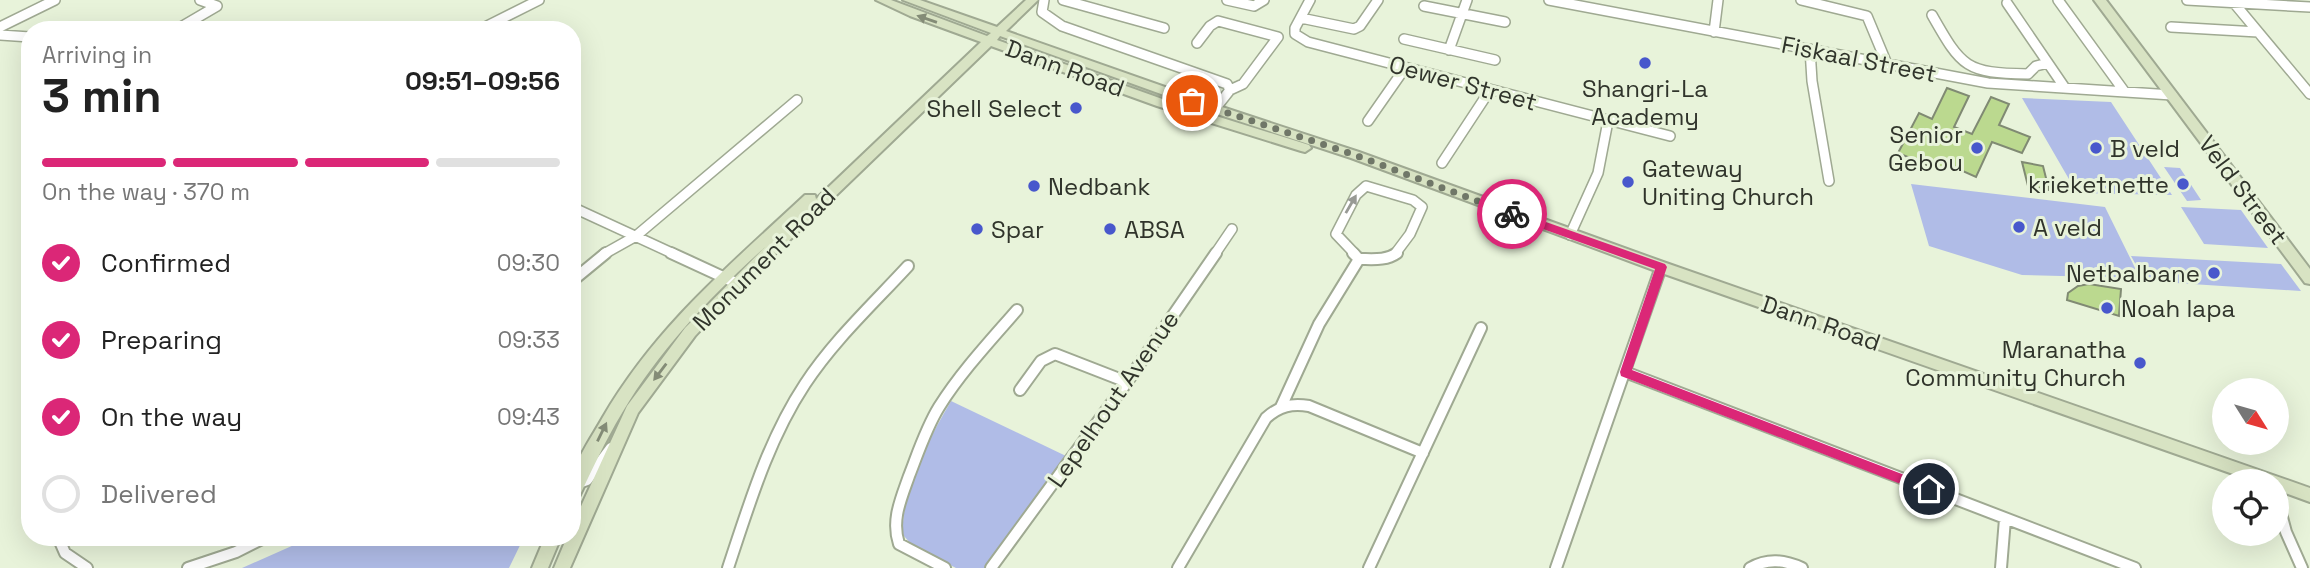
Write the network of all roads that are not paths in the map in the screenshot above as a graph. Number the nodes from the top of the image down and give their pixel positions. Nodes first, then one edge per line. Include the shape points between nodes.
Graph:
1 (55, 0) edge
2 (200, 0) edge
3 (539, 0) edge
4 (882, 0) edge
5 (909, 0) edge
6 (1021, 0) edge
7 (1032, 0) edge
8 (1044, 0) edge
9 (1063, 0) edge
10 (1227, 0) edge
11 (1264, 0) edge
12 (1310, 0) edge
13 (1378, 0) edge
14 (1467, 0) edge
15 (1549, 0) edge
16 (1718, 0) edge
17 (1801, 0) edge
18 (2058, 0) edge
19 (2100, 0) edge
20 (2187, 0) edge
21 (2007, 3) dead end
22 (2234, 3) junction
23 (1424, 6) dead end
24 (2310, 7) edge
25 (1463, 13) junction
26 (1933, 15) dead end
27 (1301, 18) junction
28 (191, 21) edge
29 (497, 21) edge
30 (1505, 22) dead end
31 (0, 27) edge
32 (2171, 27) dead end
33 (1164, 28) dead end
34 (1714, 32) junction
35 (2258, 32) junction
36 (0, 35) edge
37 (991, 35) junction
38 (21, 36) edge
39 (1404, 39) dead end
40 (1197, 43) dead end
41 (1810, 49) junction
42 (1449, 51) junction
43 (1495, 60) dead end
44 (2048, 63) junction
45 (1887, 64) junction
46 (1405, 68) junction
47 (2065, 88) junction
48 (1230, 89) junction
49 (1490, 90) junction
50 (2124, 91) junction
51 (2310, 94) edge
52 (2172, 95) junction
53 (797, 100) dead end
54 (1214, 109) junction
55 (1368, 121) dead end
56 (1608, 121) junction
57 (1670, 136) dead end
58 (1371, 163) junction
59 (1442, 163) dead end
60 (1829, 181) dead end
61 (581, 211) edge
62 (1232, 229) dead end
63 (1570, 235) junction
64 (636, 236) junction
65 (1359, 259) junction
66 (2304, 262) edge
67 (908, 266) dead end
68 (1661, 267) junction
69 (581, 274) edge
70 (2310, 279) edge
71 (729, 281) junction
72 (1017, 310) dead end
73 (697, 325) junction
74 (1481, 328) dead end
75 (655, 351) junction
76 (1626, 372) junction
77 (1127, 382) junction
78 (1020, 390) dead end
79 (1281, 407) junction
80 (618, 441) junction
81 (1423, 453) junction
82 (2237, 469) edge
83 (581, 474) edge
84 (581, 483) edge
85 (2289, 487) edge
86 (2310, 495) edge
87 (2005, 519) junction
88 (581, 525) edge
89 (2289, 539) edge
90 (62, 546) edge
91 (248, 546) edge
92 (549, 546) edge
93 (572, 546) edge
94 (87, 568) edge
95 (188, 568) edge
96 (540, 568) edge
97 (562, 568) edge
98 (728, 568) edge
99 (945, 568) edge
100 (991, 568) edge
101 (1178, 568) edge
102 (1369, 568) edge
103 (1556, 568) edge
104 (1750, 568) edge
105 (1802, 568) edge
106 (2000, 568) edge
107 (2136, 568) edge
108 (2302, 568) edge

1 - 31 street
2 - 28 street via 217,6
3 - 29 street
37 -> 4 street, Dann Road
5 - 37 street, Dann Road
6 - 37 street, Monument Road
7 - 37 street, Monument Road
8 - 48 street via 1042,12 1062,26 1227,84
9 - 33 street
10 - 11 street via 1254,6
12 - 27 street
13 - 27 street via 1354,29
14 - 25 street
15 - 34 street, Fiskaal Street
16 - 34 street
17 - 45 street via 1867,16
18 - 50 street
19 - 52 street, Veld Street
20 - 22 street
21 - 44 street
22 - 24 street
22 - 35 street
23 - 25 street
25 - 30 street
25 - 42 street
26 - 44 street via 1958,59 1969,68 2028,74
27 - 46 street, Oewer Street via 1295,28 1300,39
32 - 35 street
34 - 41 street, Fiskaal Street
35 - 51 street
36 - 38 street
37 - 54 street, Dann Road
37 - 58 street, Dann Road via 1136,95 1266,138
37 - 71 street, Monument Road
39 - 42 street
40 - 48 street via 1219,21 1278,37 1243,84
41 - 45 street, Fiskaal Street
41 - 60 street
42 - 43 street
44 - 47 street
45 - 47 street, Fiskaal Street via 1996,84
46 - 49 street, Oewer Street
46 - 55 street
47 - 50 street, Fiskaal Street
48 - 54 street
49 - 56 street, Oewer Street
49 - 59 street
50 - 52 street, Fiskaal Street
52 - 66 street, Veld Street
53 - 64 street
54 - 58 street, Dann Road
56 - 57 street, Oewer Street
56 - 63 street via 1598,173
58 - 63 street, Dann Road
61 - 64 street
62 - 77 street, Lepelhout Avenue
63 - 68 street, Dann Road
64 - 69 street via 613,247
64 - 71 street
65 -> 65 street via 1336,234 1359,190 1371,186 1420,204 1420,216 1399,253
65 - 79 street via 1320,324
66 - 70 street, Veld Street
67 - 98 street via 838,340 791,407 764,461
68 - 76 street
68 - 82 street, Dann Road
71 - 73 street, Monument Road
71 - 75 street, Monument Road
72 - 99 street via 939,408 897,508 899,544
73 - 75 street via 688,324
73 -> 80 street, Monument Road via 632,410
74 - 81 street
83 -> 75 street, Monument Road via 615,408
76 - 87 street
76 - 103 street
77 - 78 street via 1055,354 1041,361
77 - 100 street, Lepelhout Avenue
79 - 81 street via 1309,406
79 - 101 street via 1266,418
80 - 84 street
80 - 88 street, Monument Road
81 - 102 street
85 - 86 street
87 - 106 street
87 - 107 street
89 - 108 street
90 - 94 street
91 - 95 street
92 - 96 street
93 - 97 street, Monument Road
104 - 105 street via 1768,560

